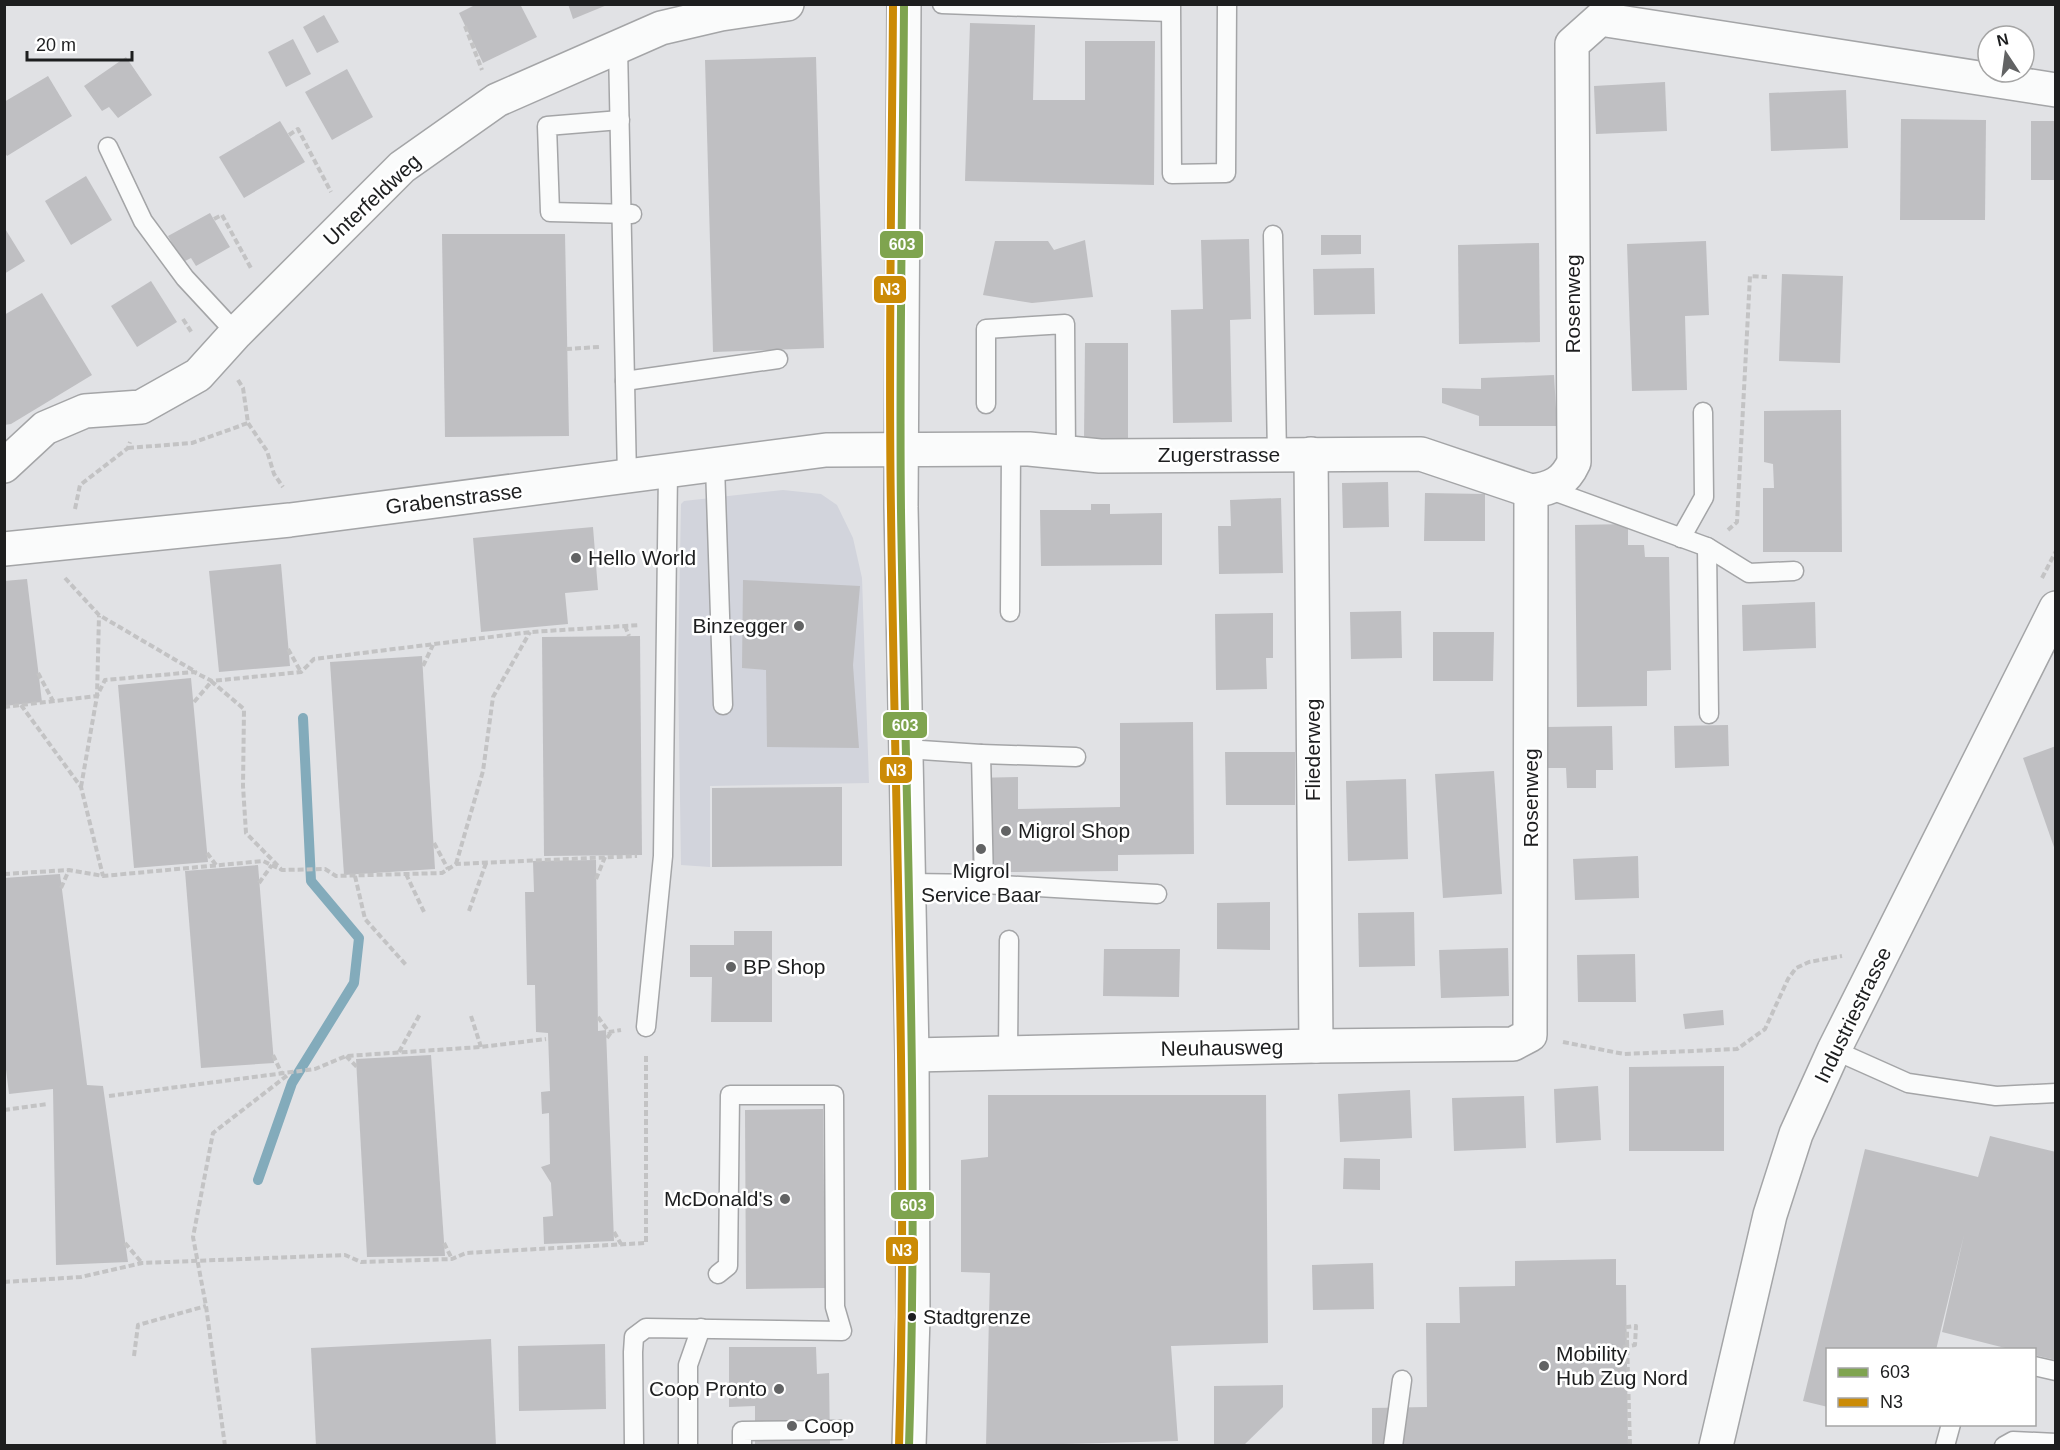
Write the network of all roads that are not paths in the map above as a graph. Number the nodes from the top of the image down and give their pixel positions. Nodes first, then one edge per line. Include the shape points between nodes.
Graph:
1 (787, 4) edge
2 (904, 4) edge
3 (942, 4) edge
4 (1227, 4) edge
5 (1171, 8) edge
6 (618, 46) junction
7 (2055, 90) edge
8 (620, 120) junction
9 (108, 147) dead end
10 (627, 214) junction
11 (1273, 235) dead end
12 (228, 342) junction
13 (778, 359) dead end
14 (625, 381) junction
15 (986, 404) dead end
16 (1703, 412) dead end
17 (902, 448) junction
18 (1011, 449) junction
19 (1066, 452) junction
20 (1276, 454) junction
21 (1311, 454) junction
22 (4, 466) edge
23 (715, 466) junction
24 (668, 472) junction
25 (627, 477) junction
26 (1540, 490) junction
27 (1681, 538) junction
28 (1707, 547) junction
29 (4, 549) edge
30 (1794, 571) dead end
31 (2055, 608) edge
32 (1010, 612) dead end
33 (723, 705) dead end
34 (1709, 714) dead end
35 (906, 749) junction
36 (981, 754) junction
37 (1076, 757) dead end
38 (909, 883) junction
39 (984, 884) junction
40 (1157, 894) dead end
41 (1009, 940) dead end
42 (646, 1027) road end
43 (1530, 1035) joint
44 (1316, 1046) junction
45 (1834, 1050) junction
46 (1008, 1053) junction
47 (912, 1055) junction
48 (2055, 1093) edge
49 (718, 1274) dead end
50 (701, 1328) junction
51 (2036, 1366) edge
52 (2055, 1371) edge
53 (1402, 1380) dead end
54 (1951, 1426) edge
55 (841, 1430) dead end
56 (2055, 1443) edge
57 (634, 1446) edge
58 (688, 1446) edge
59 (742, 1446) edge
60 (909, 1446) edge
61 (1393, 1446) edge
62 (1716, 1446) edge
63 (1945, 1446) edge
64 (2004, 1446) edge

1 - 6 street, Unterfeldweg via 661,28
2 - 17 street
3 - 5 lane
4 - 5 lane via 1226,173 1172,174
6 - 8 lane
6 - 12 street, Unterfeldweg via 497,100 402,166
7 - 26 street, Rosenweg via 1600,19 1572,44 1574,462 1568,476
8 - 10 lane
8 - 10 lane via 547,126 550,212
9 - 12 lane via 143,221
10 - 14 lane
11 - 20 lane
12 - 22 street, Unterfeldweg via 198,375 141,407 85,411 45,428
13 - 14 lane
14 - 25 lane
15 - 19 lane via 986,329 1065,324
16 - 27 lane via 1704,497
17 - 18 street, Zugerstrasse
17 - 23 street, Grabenstrasse via 826,450
17 - 35 street
18 - 19 street, Zugerstrasse
18 - 32 lane
19 - 20 street, Zugerstrasse via 1100,456
20 - 21 street, Zugerstrasse
21 - 26 street, Zugerstrasse via 1421,454
21 - 44 street, Fliederweg
23 - 24 street, Grabenstrasse
23 - 33 lane
24 - 25 street, Grabenstrasse
24 - 42 lane via 663,856
25 - 29 street, Grabenstrasse via 290,520
26 - 27 lane
26 - 43 street, Rosenweg
27 - 28 lane
28 - 30 lane via 1749,573
28 - 34 lane
31 - 45 street, Industriestrasse
35 - 36 lane
35 - 38 street
36 - 37 lane
36 - 39 lane
38 - 39 lane
38 - 47 street
39 - 40 lane
41 - 46 lane
43 - 44 street, Neuhausweg via 1513,1044
44 - 46 street, Neuhausweg
45 - 48 lane via 1908,1083 1996,1096
45 - 62 street, Industriestrasse via 1796,1134 1770,1215
46 - 47 street, Neuhausweg
47 - 60 street via 913,1317
49 - 50 lane via 729,1266 730,1095 834,1095 835,1307 842,1331
50 - 57 lane via 646,1328 634,1337
50 - 58 lane via 688,1365
51 - 52 lane
53 - 61 lane
54 - 63 lane
55 - 59 lane via 742,1431
56 - 64 lane via 2013,1441

